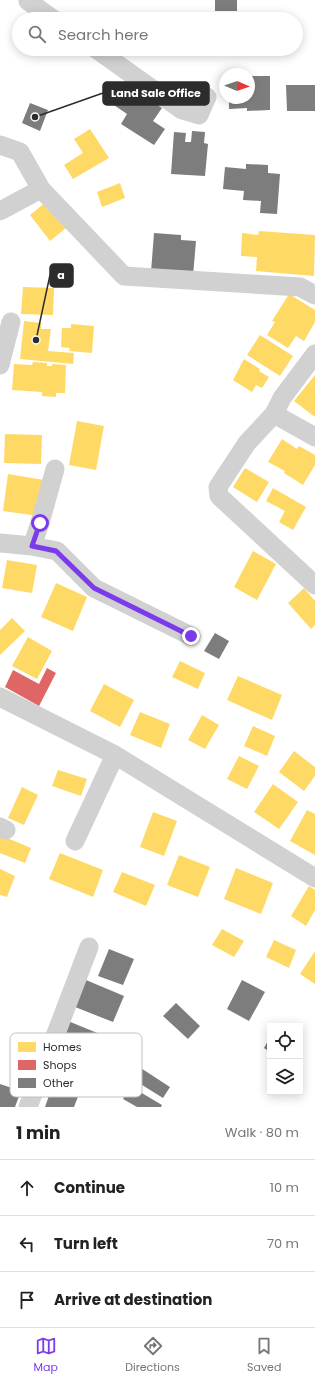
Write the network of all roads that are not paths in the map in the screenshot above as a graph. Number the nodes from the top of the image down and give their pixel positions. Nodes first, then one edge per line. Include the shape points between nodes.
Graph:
1 (28, 0) edge
2 (43, 12) edge
3 (106, 56) edge
4 (207, 97) dead end
5 (0, 146) edge
6 (41, 189) junction
7 (0, 211) edge
8 (315, 295) edge
9 (11, 322) dead end
10 (315, 354) edge
11 (0, 365) edge
12 (274, 414) junction
13 (315, 437) edge
14 (55, 469) dead end
15 (0, 543) edge
16 (32, 546) junction
17 (315, 585) edge
18 (191, 636) dead end
19 (0, 697) edge
20 (115, 755) junction
21 (75, 841) dead end
22 (315, 878) edge
23 (89, 947) dead end
24 (56, 1033) edge
25 (32, 1097) edge
26 (28, 1107) edge

1 - 2 street
3 - 4 street via 182,110 199,115
5 - 6 street via 20,152
6 - 7 street
6 - 8 street via 124,276 300,287
9 - 11 street
10 - 12 street via 282,398
12 - 13 street
12 - 17 street via 247,443 218,487 219,496
14 - 16 street
15 - 16 street
16 - 18 street via 56,551 94,588
19 - 20 street
20 - 21 street
20 - 22 street
23 - 24 street
25 - 26 street

